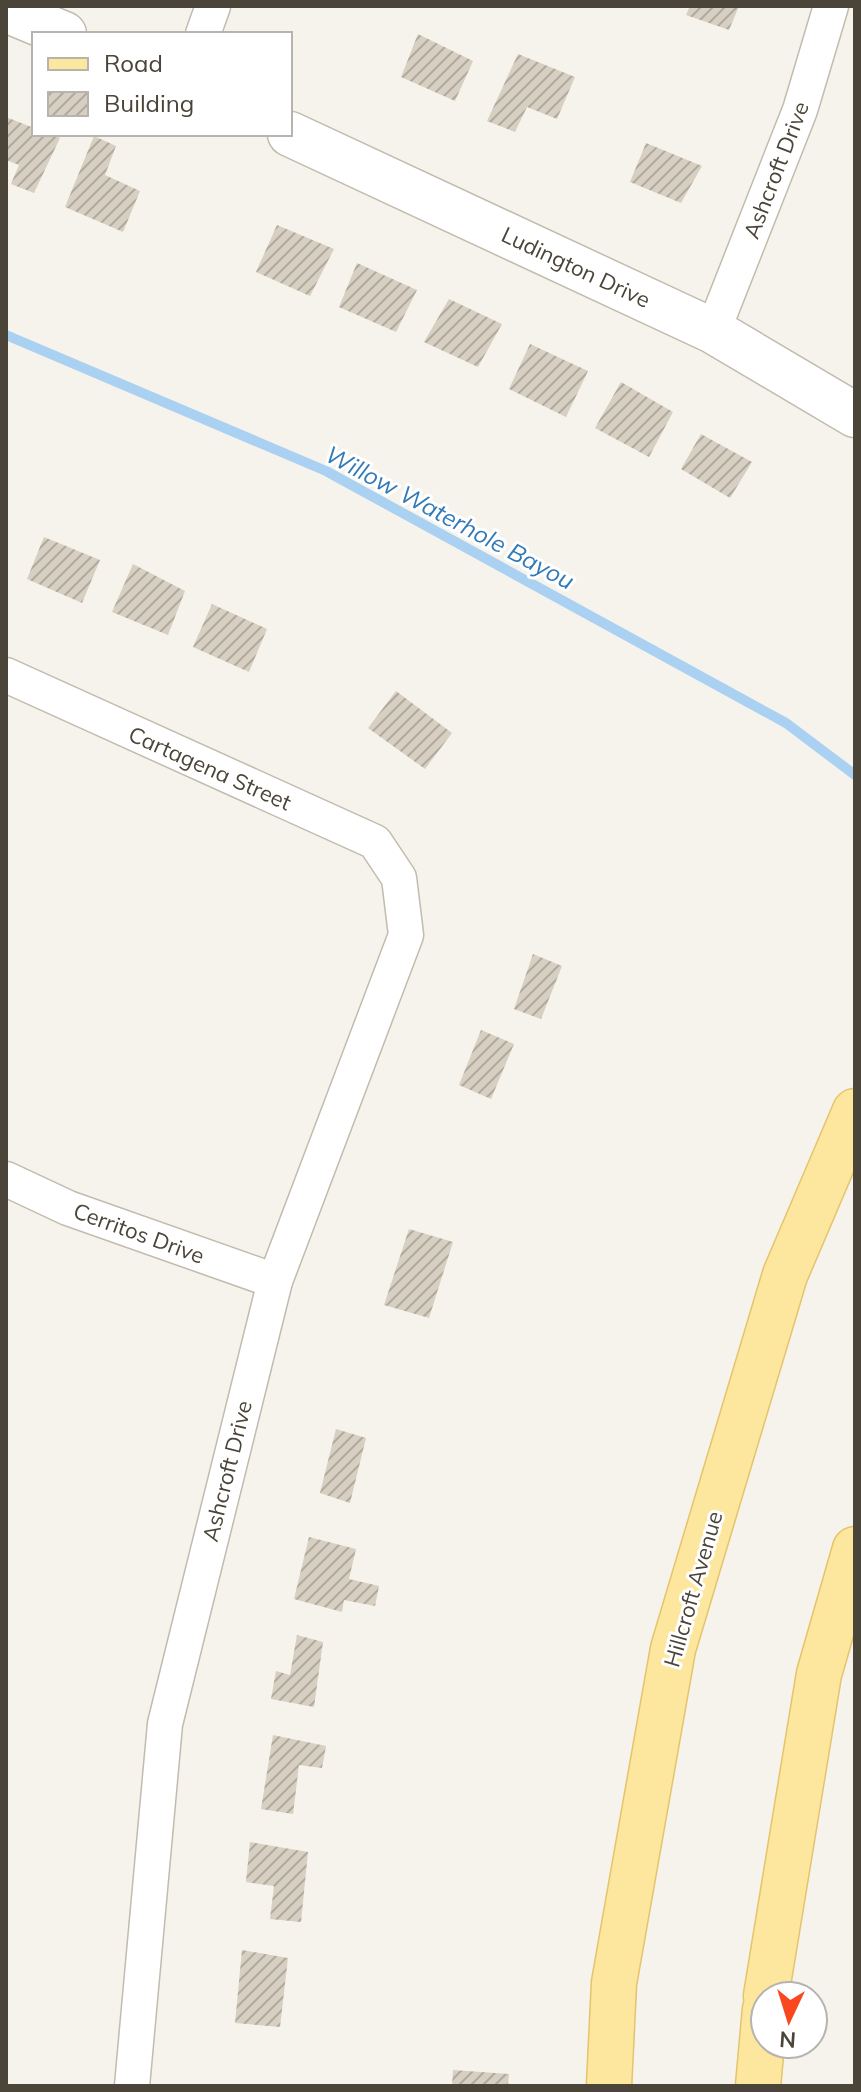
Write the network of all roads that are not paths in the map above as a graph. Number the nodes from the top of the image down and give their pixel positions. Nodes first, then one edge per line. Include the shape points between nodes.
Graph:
1 (213, 6) edge
2 (831, 6) edge
3 (6, 10) edge
4 (59, 32) edge
5 (204, 32) edge
6 (292, 135) edge
7 (713, 331) junction
8 (855, 415) edge
9 (6, 675) edge
10 (399, 878) joint
11 (855, 1111) edge
12 (6, 1179) edge
13 (275, 1281) junction
14 (855, 1549) edge
15 (769, 1980) edge
16 (760, 2060) edge
17 (132, 2086) edge
18 (609, 2086) edge
19 (758, 2086) edge

1 - 5 street
2 - 7 street, Ashcroft Drive via 800,110
3 - 4 street
6 - 7 street, Ludington Drive
7 - 8 street, Ludington Drive
9 - 10 street, Cartagena Street via 375,842
10 - 13 street, Ashcroft Drive via 406,935
11 - 18 main road, Hillcroft Avenue via 785,1275 673,1649 614,1983
12 - 13 street, Cerritos Drive via 68,1208
13 - 17 street, Ashcroft Drive via 165,1724
14 - 15 main road via 819,1674
16 - 19 main road

